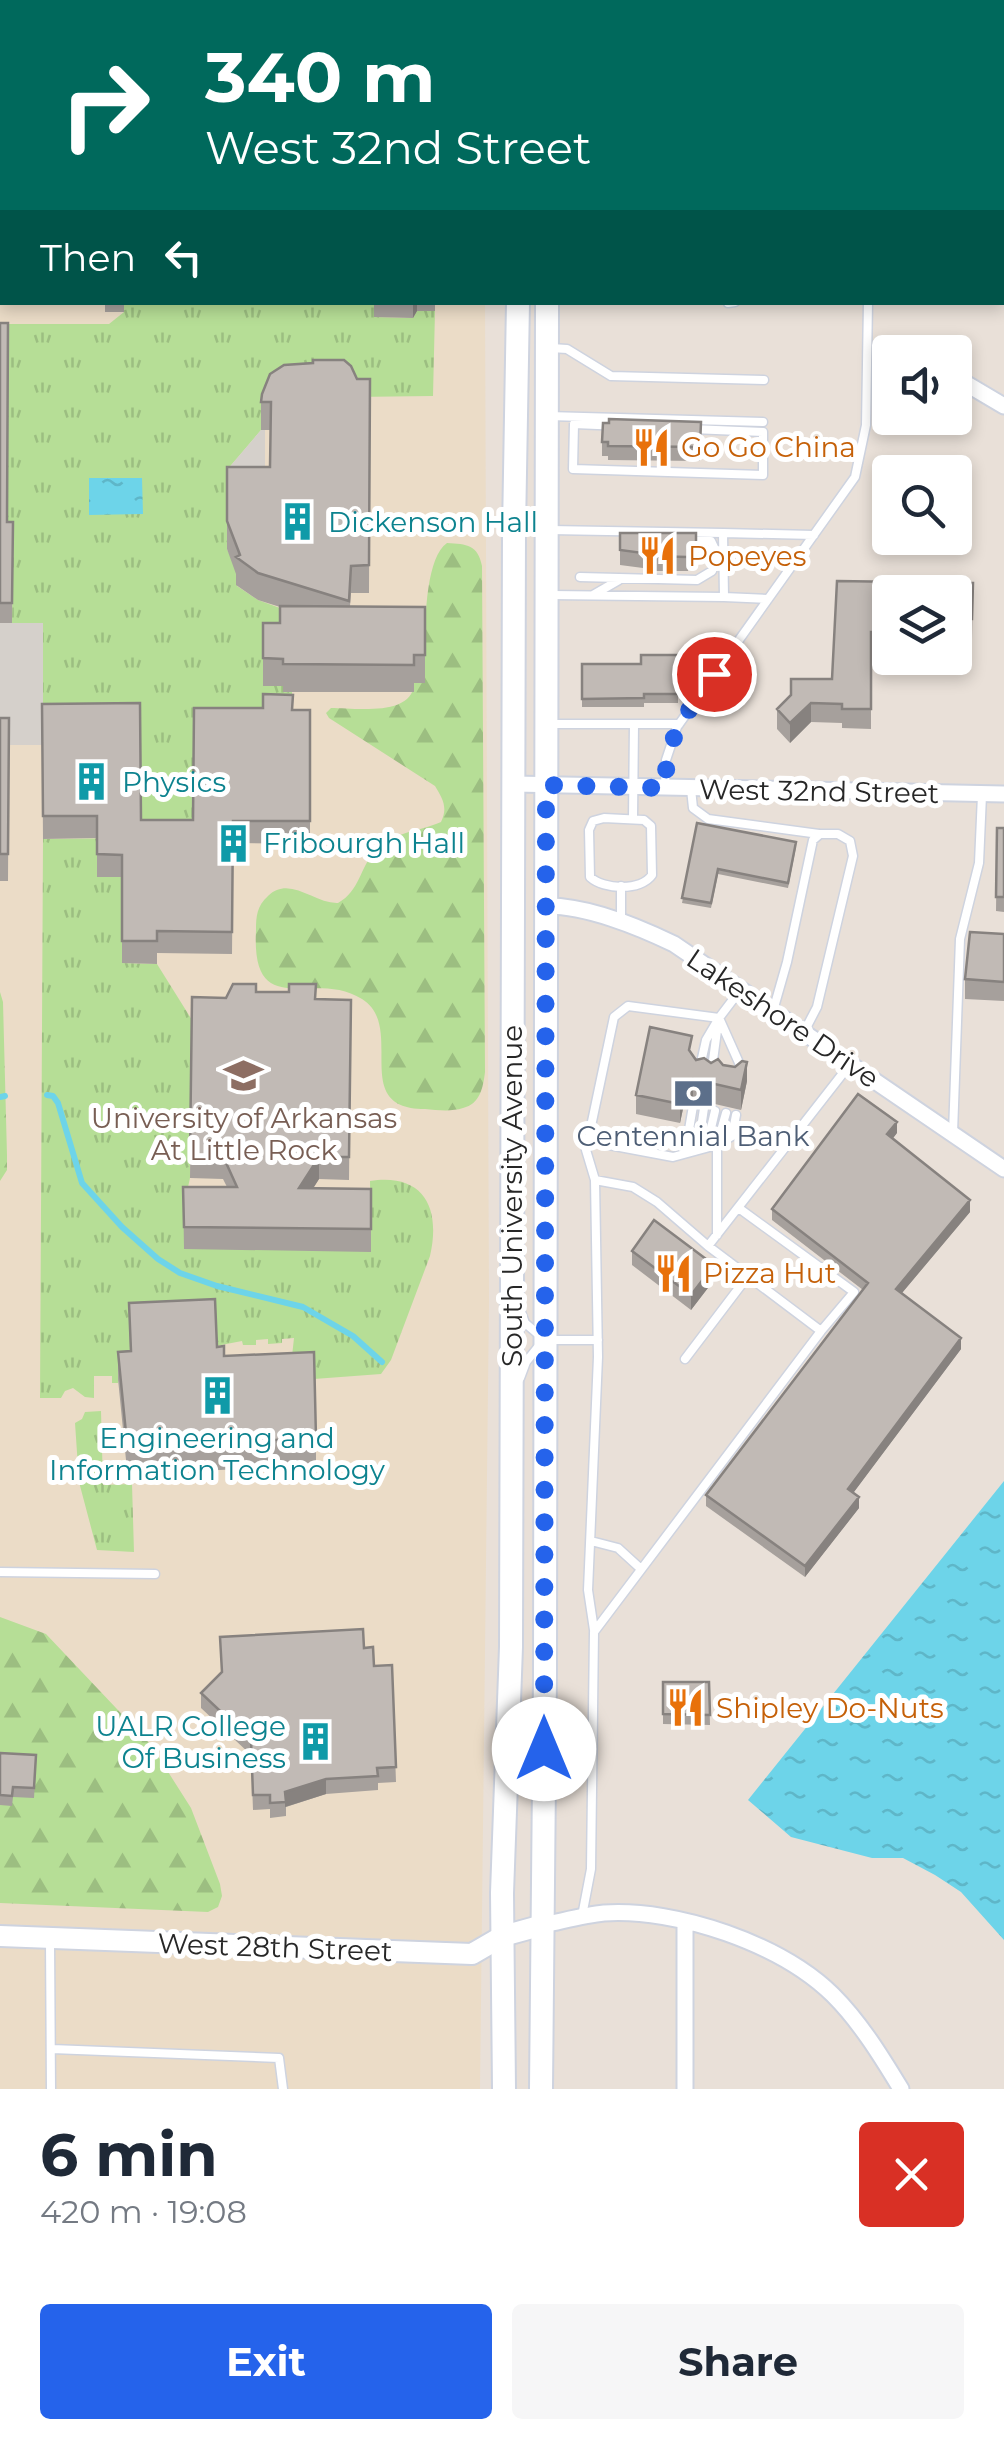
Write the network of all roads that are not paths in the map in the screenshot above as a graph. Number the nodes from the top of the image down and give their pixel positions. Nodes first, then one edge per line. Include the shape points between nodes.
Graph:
1 (518, 305) edge
2 (546, 305) edge
3 (868, 305) edge
4 (546, 348) junction
5 (764, 380) dead end
6 (972, 387) edge
7 (1004, 406) edge
8 (545, 416) junction
9 (763, 422) dead end
10 (574, 424) joint
11 (546, 530) junction
12 (586, 531) junction
13 (723, 533) junction
14 (814, 534) junction
15 (580, 578) dead end
16 (622, 578) junction
17 (546, 594) junction
18 (592, 595) junction
19 (724, 597) junction
20 (768, 598) junction
21 (546, 724) junction
22 (634, 724) junction
23 (679, 724) junction
24 (514, 784) junction
25 (546, 785) junction
26 (634, 787) junction
27 (665, 788) junction
28 (691, 788) junction
29 (982, 793) junction
30 (1004, 794) edge
31 (634, 819) junction
32 (820, 834) junction
33 (621, 886) junction
34 (545, 906) junction
35 (621, 922) junction
36 (741, 989) junction
37 (773, 1011) junction
38 (719, 1018) junction
39 (804, 1032) junction
40 (731, 1046) junction
41 (728, 1062) edge
42 (851, 1064) junction
43 (699, 1072) edge
44 (711, 1075) edge
45 (739, 1080) edge
46 (693, 1106) dead end
47 (704, 1108) dead end
48 (715, 1111) dead end
49 (731, 1114) dead end
50 (953, 1133) junction
51 (588, 1141) junction
52 (707, 1146) junction
53 (685, 1152) junction
54 (1004, 1169) edge
55 (595, 1180) junction
56 (740, 1208) junction
57 (717, 1235) junction
58 (708, 1246) junction
59 (748, 1276) junction
60 (512, 1284) junction
61 (821, 1331) junction
62 (544, 1340) junction
63 (598, 1340) junction
64 (686, 1359) dead end
65 (512, 1397) junction
66 (591, 1541) junction
67 (641, 1569) junction
68 (0, 1572) edge
69 (155, 1574) dead end
70 (594, 1632) junction
71 (582, 1917) junction
72 (685, 1923) junction
73 (543, 1925) junction
74 (0, 1936) edge
75 (503, 1936) junction
76 (50, 1937) junction
77 (52, 2049) junction
78 (51, 2089) edge
79 (283, 2089) edge
80 (504, 2089) edge
81 (541, 2089) edge
82 (685, 2089) edge
83 (901, 2089) edge

1 - 24 main road, South University Avenue
2 - 4 main road, South University Avenue
3 - 14 lane via 862,451 855,476
4 - 5 lane via 567,349 611,376
4 - 8 main road, South University Avenue
6 - 7 street
8 - 9 lane
8 - 11 main road, South University Avenue
10 - 10 lane via 573,469 763,475 763,432
11 - 12 lane
11 - 17 main road, South University Avenue
12 - 13 lane
12 - 16 lane via 711,542 718,556 712,571 697,580
13 - 14 lane
13 - 19 lane
14 - 20 lane
15 - 16 lane
16 - 18 lane
17 - 18 lane
17 - 21 main road, South University Avenue
18 - 19 lane
19 - 20 lane
20 - 23 lane
21 - 22 lane
21 - 25 main road, South University Avenue
22 - 23 lane
22 - 26 lane
23 - 27 lane via 666,760
24 - 25 street, West 32nd Street
24 - 60 main road, South University Avenue
25 - 26 street, West 32nd Street
25 - 34 main road, South University Avenue
26 - 27 street, West 32nd Street
26 - 31 lane
27 - 28 street, West 32nd Street
28 - 29 street, West 32nd Street
28 - 32 lane via 694,808 708,819
29 - 30 street, West 32nd Street
29 - 50 lane via 979,863 960,939
31 - 33 lane via 654,833 652,875 641,885
31 - 33 lane via 604,818 589,830 590,878
32 - 37 lane via 809,854
32 - 39 lane via 850,842 853,856 817,1008
33 - 35 lane
34 - 35 street, Lakeshore Drive
34 - 62 main road, South University Avenue
35 - 36 street, Lakeshore Drive via 674,944
36 - 37 street, Lakeshore Drive
36 - 38 lane
37 - 39 street, Lakeshore Drive
38 - 40 lane
38 - 43 lane
38 - 44 lane
38 - 51 lane via 628,1006 614,1017
39 - 42 street, Lakeshore Drive
40 - 41 lane
40 - 45 lane
42 - 50 street, Lakeshore Drive
42 - 56 lane
46 - 53 lane
47 - 52 lane
48 - 52 lane
49 - 52 lane
50 - 54 street, Lakeshore Drive
51 - 53 lane via 673,1156
51 - 55 lane
52 - 53 lane
52 - 57 lane
55 - 58 lane via 633,1188 657,1202
55 - 63 lane
56 - 57 lane
56 - 61 lane via 854,1292
57 - 58 lane
58 - 59 lane
59 - 61 lane
59 - 64 lane
60 - 62 lane via 526,1323
60 - 65 main road, South University Avenue
61 - 67 lane
62 - 63 lane
62 - 65 lane
62 - 73 main road, South University Avenue
63 - 66 lane
65 - 75 main road, South University Avenue
66 - 67 lane via 618,1548
66 - 70 lane
67 - 70 lane
68 - 69 lane
70 - 71 lane via 592,1869
71 - 72 street via 616,1913
71 - 73 street
72 - 82 street
72 - 83 street via 736,1936 793,1963 846,2010
73 - 75 street, West 28th Street
73 - 81 main road, South University Avenue
74 - 76 street, West 28th Street
75 - 76 street, West 28th Street via 472,1954
75 - 80 main road, South University Avenue
76 - 77 lane
77 - 78 lane
77 - 79 lane via 279,2058

